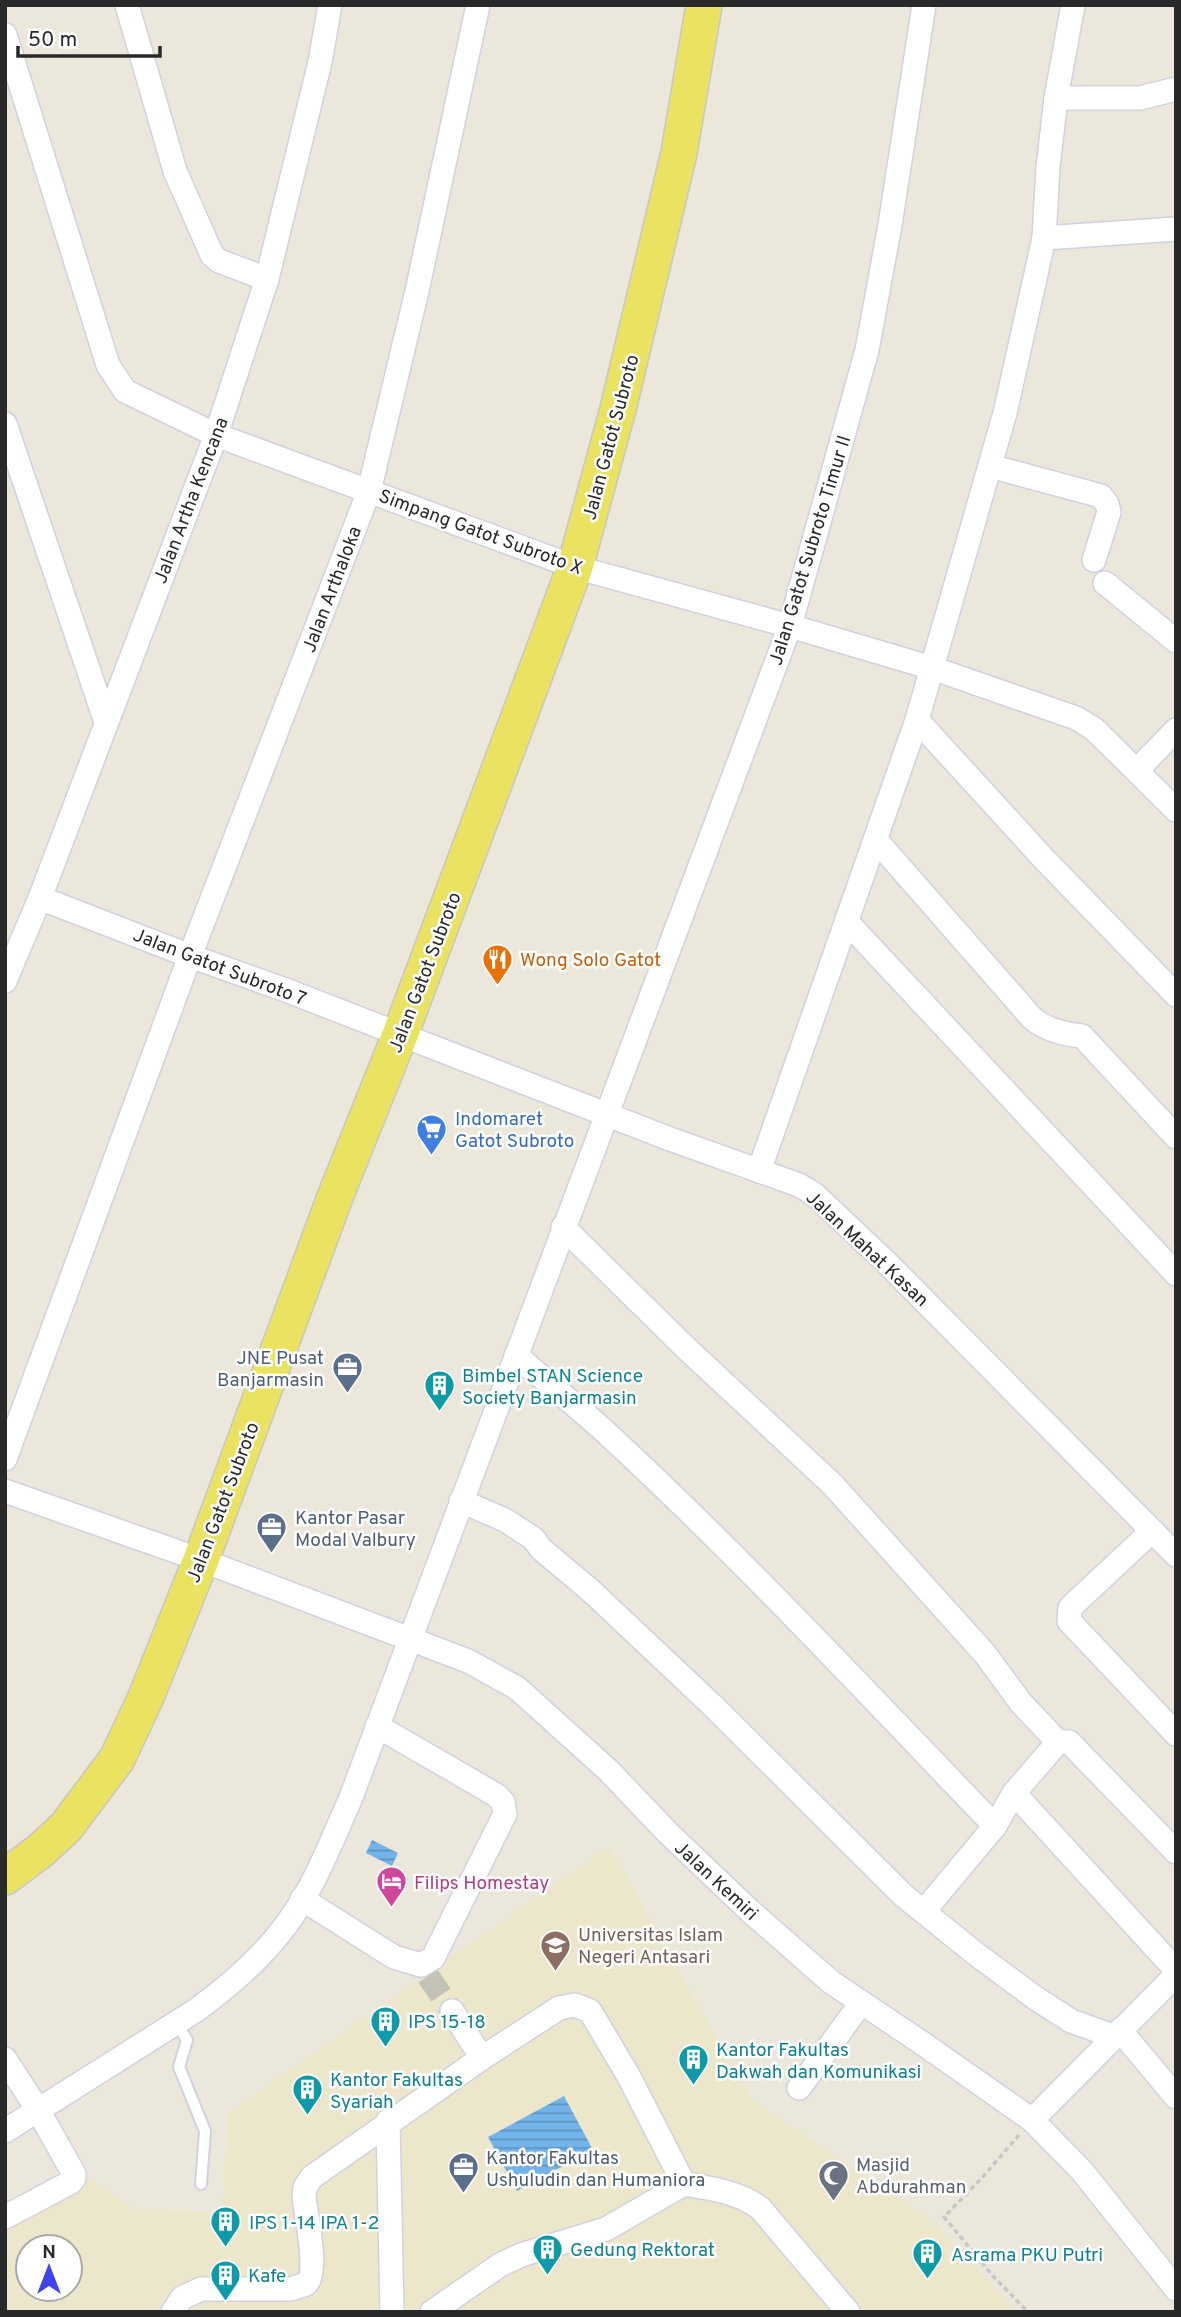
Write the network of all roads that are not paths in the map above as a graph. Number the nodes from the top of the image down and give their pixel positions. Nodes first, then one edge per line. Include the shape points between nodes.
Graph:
1 (127, 5) edge
2 (330, 5) edge
3 (478, 5) edge
4 (705, 5) edge
5 (924, 5) edge
6 (1073, 5) edge
7 (5, 35) edge
8 (1176, 89) edge
9 (1056, 98) junction
10 (1176, 229) edge
11 (1044, 238) junction
12 (267, 279) junction
13 (5, 424) edge
14 (216, 435) junction
15 (990, 466) junction
16 (369, 491) junction
17 (1094, 560) dead end
18 (575, 567) junction
19 (1105, 583) dead end
20 (790, 626) junction
21 (1176, 641) edge
22 (932, 668) junction
23 (917, 720) junction
24 (106, 722) junction
25 (1176, 730) edge
26 (1137, 770) junction
27 (1176, 810) edge
28 (876, 840) junction
29 (40, 898) junction
30 (847, 922) junction
31 (14, 934) edge
32 (190, 956) junction
33 (5, 981) edge
34 (1176, 995) edge
35 (400, 1035) junction
36 (606, 1114) junction
37 (1176, 1137) edge
38 (759, 1171) junction
39 (562, 1227) junction
40 (1176, 1274) edge
41 (516, 1355) junction
42 (5, 1459) edge
43 (5, 1492) edge
44 (461, 1502) junction
45 (1152, 1531) junction
46 (1176, 1555) edge
47 (201, 1560) junction
48 (409, 1639) junction
49 (377, 1726) junction
50 (1176, 1734) edge
51 (1058, 1742) junction
52 (1014, 1793) junction
53 (995, 1826) junction
54 (1176, 1852) edge
55 (5, 1877) edge
56 (302, 1899) junction
57 (924, 1911) junction
58 (1176, 1973) edge
59 (861, 2003) junction
60 (452, 2011) tunnel mouth
61 (176, 2023) junction
62 (1116, 2033) junction
63 (482, 2057) junction
64 (5, 2059) edge
65 (799, 2088) dead end
66 (1176, 2097) edge
67 (38, 2110) junction
68 (1032, 2120) junction
69 (388, 2121) junction
70 (5, 2131) edge
71 (201, 2184) dead end
72 (684, 2184) junction
73 (5, 2217) edge
74 (1176, 2289) edge
75 (173, 2312) edge
76 (392, 2312) edge
77 (432, 2312) edge
78 (848, 2312) edge

1 - 12 street via 175,171 212,255
2 - 12 street, Jalan Artha Kencana
3 - 16 street, Jalan Arthaloka
4 - 18 main road, Jalan Gatot Subroto via 679,153
5 - 20 street, Jalan Gatot Subroto Timur II via 867,350
6 - 9 street
7 - 14 street, Simpang Gatot Subroto X via 108,365 125,391
8 - 9 street via 1148,98
9 - 11 street
10 - 11 street
11 - 15 street
12 - 14 street, Jalan Artha Kencana
13 - 24 street
14 - 16 street, Simpang Gatot Subroto X
14 - 24 street, Jalan Artha Kencana
15 - 17 street via 1101,496 1109,512
15 - 22 street
16 - 18 street, Simpang Gatot Subroto X
16 - 32 street, Jalan Arthaloka
18 - 20 street, Simpang Gatot Subroto X
18 - 35 main road, Jalan Gatot Subroto
19 - 21 street
20 - 22 street, Simpang Gatot Subroto X
20 - 36 street, Jalan Gatot Subroto Timur II
22 - 23 street
22 - 26 street, Simpang Gatot Subroto X via 1076,718
23 - 28 street
23 - 34 street
24 - 29 street, Jalan Artha Kencana
25 - 26 street
26 - 27 street, Simpang Gatot Subroto X
28 - 30 street
28 - 37 street via 1032,1018 1041,1026 1082,1036
29 - 31 street, Jalan Artha Kencana
29 - 32 street, Jalan Gatot Subroto 7
30 - 38 street
30 - 40 street
31 - 33 street, Jalan Artha Kencana
32 - 35 street, Jalan Gatot Subroto 7
32 - 42 street, Jalan Arthaloka
35 - 36 street, Jalan Mahat Kasan
35 - 47 main road, Jalan Gatot Subroto
36 - 38 street, Jalan Mahat Kasan
36 - 39 street, Jalan Gatot Subroto Timur II
38 - 45 street, Jalan Mahat Kasan via 814,1194
39 - 41 street, Jalan Gatot Subroto Timur II
39 - 51 street via 832,1483
41 - 44 street, Jalan Gatot Subroto Timur II
41 - 53 street via 688,1512
43 - 47 street, Jalan Kemiri
44 - 48 street, Jalan Gatot Subroto Timur II
44 - 57 street via 505,1520 534,1539
45 - 46 street, Jalan Mahat Kasan
45 - 50 street via 1070,1608 1069,1621
47 - 48 street, Jalan Kemiri
47 - 55 main road, Jalan Gatot Subroto via 117,1759 66,1828
48 - 49 street, Jalan Gatot Subroto Timur II
48 - 59 street, Jalan Kemiri via 468,1661 517,1688 750,1911
49 - 56 street, Jalan Gatot Subroto Timur II via 350,1800
49 - 56 street via 496,1795 505,1814 425,1970 394,1957
51 - 52 street
51 - 54 street via 1069,1742
52 - 53 street
52 - 58 street
53 - 57 street
56 - 61 street, Jalan Gatot Subroto Timur II via 269,1945 216,1996
57 - 62 street via 1071,2021
58 - 62 street
59 - 65 street
59 - 68 street, Jalan Kemiri
60 - 63 street
61 - 67 street, Jalan Gatot Subroto Timur II
61 - 71 lane via 187,2040 179,2067 205,2131
62 - 66 street
62 - 68 street
63 - 69 street
63 - 72 street via 559,2008 575,2005 590,2011
64 - 67 street
67 - 70 street, Jalan Gatot Subroto Timur II
67 - 73 street via 74,2178
68 - 74 street, Jalan Kemiri via 1082,2171
69 - 75 street via 305,2187 310,2281 291,2290 201,2289 182,2298
69 - 76 street
72 - 77 street via 606,2229 500,2265
72 - 78 street via 749,2200 760,2208

